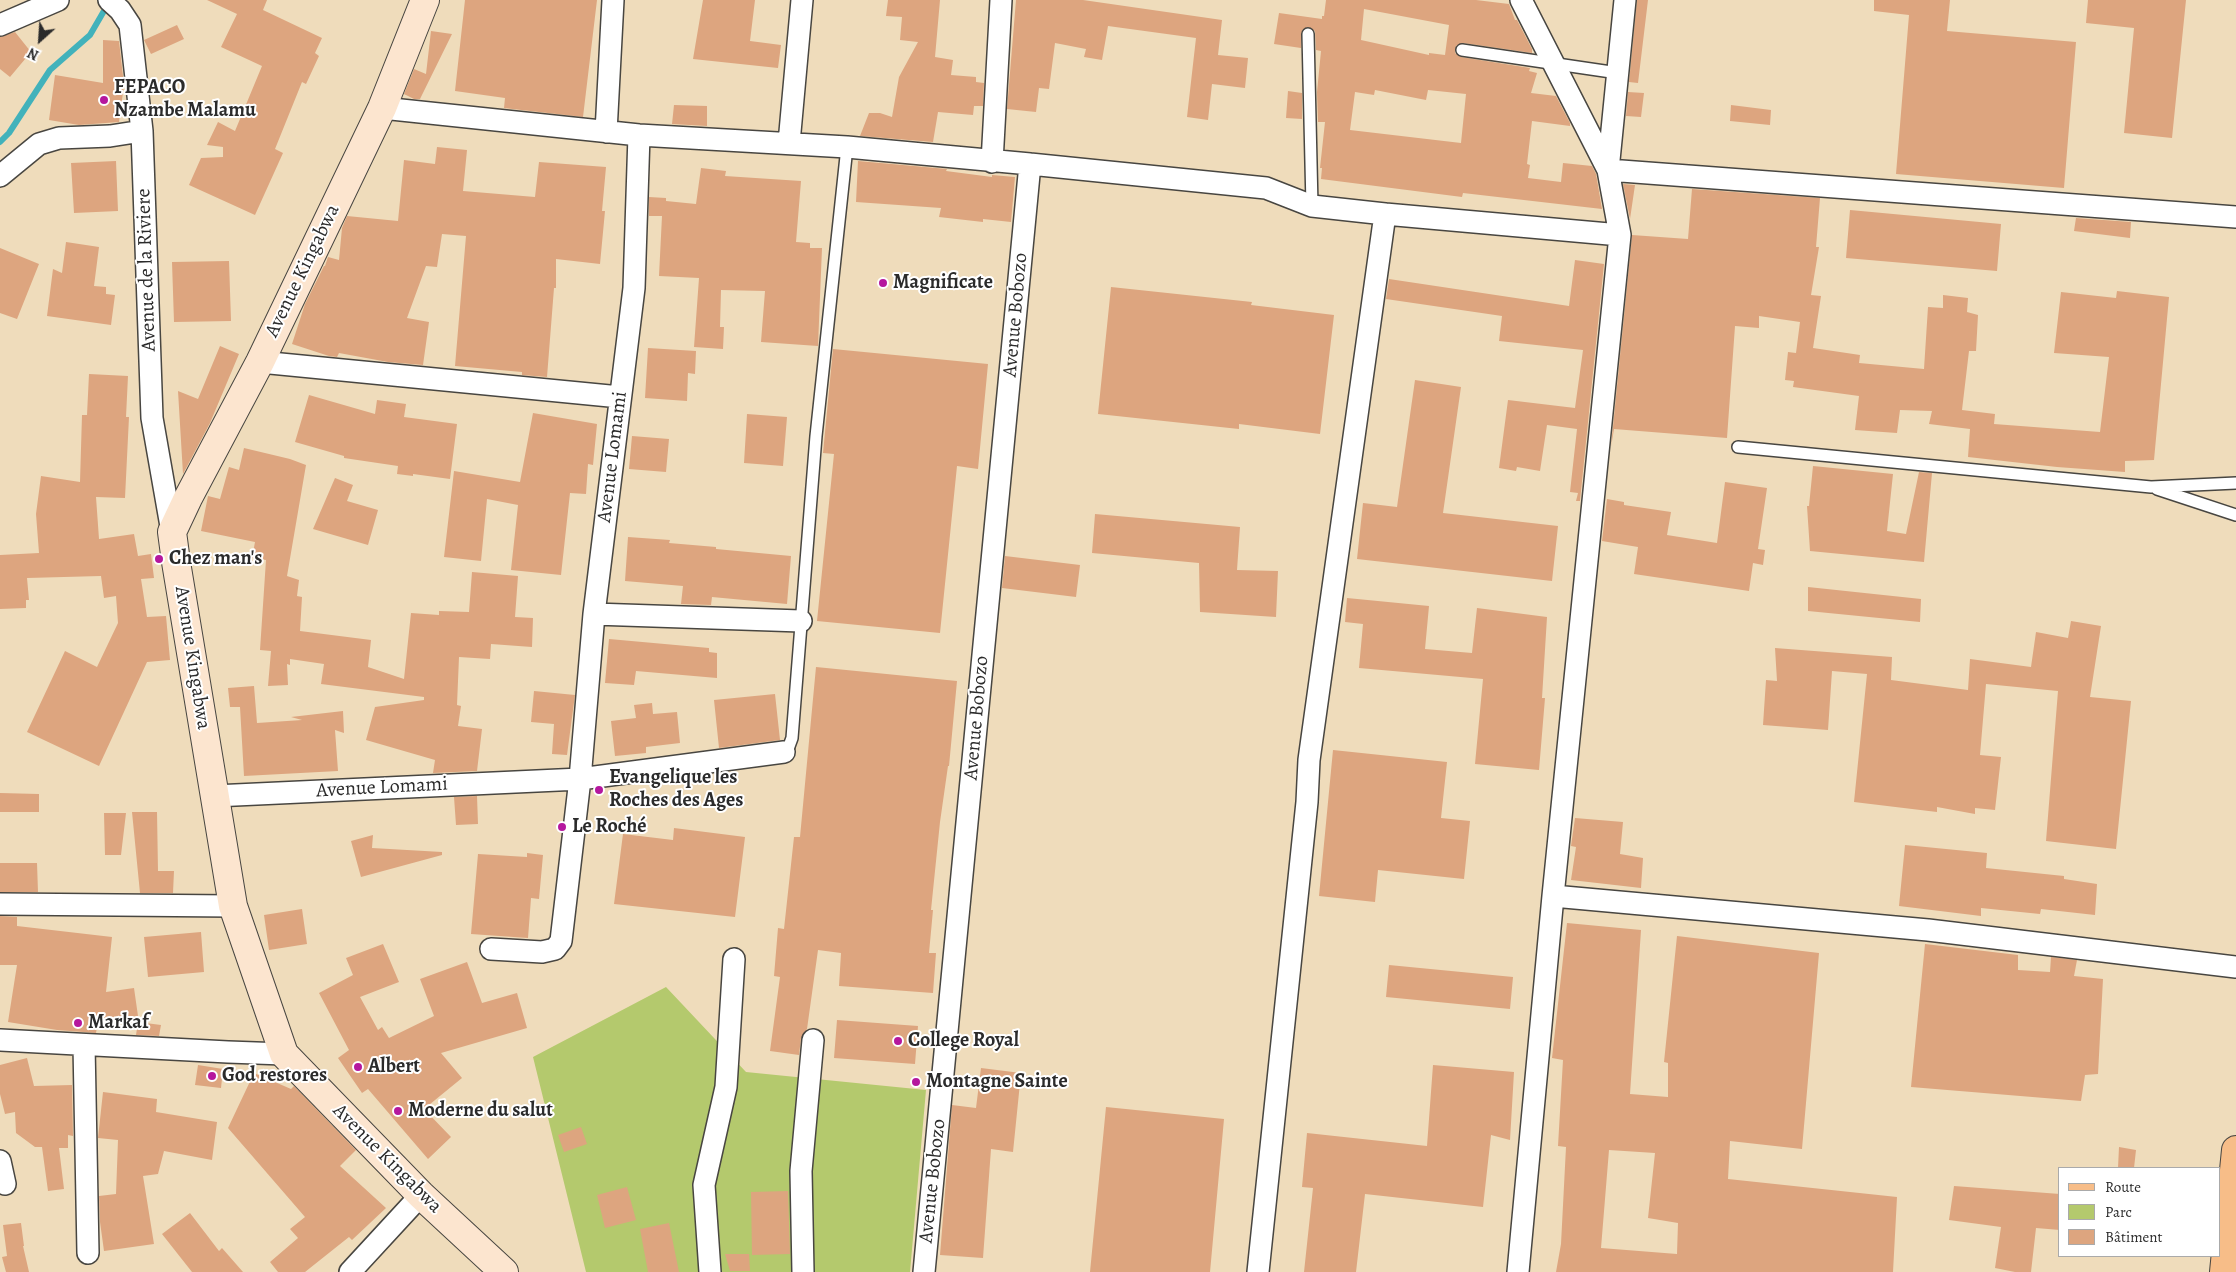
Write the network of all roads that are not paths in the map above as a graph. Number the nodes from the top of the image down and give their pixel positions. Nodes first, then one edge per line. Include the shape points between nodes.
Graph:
1 (58, 0) edge
2 (425, 0) edge
3 (613, 0) edge
4 (802, 0) edge
5 (1001, 0) edge
6 (1521, 0) edge
7 (1625, 0) edge
8 (115, 5) edge
9 (0, 25) edge
10 (1308, 34) dead end
11 (1462, 50) dead end
12 (1554, 63) junction
13 (1618, 73) junction
14 (382, 108) junction
15 (142, 132) junction
16 (606, 132) junction
17 (639, 135) junction
18 (789, 143) junction
19 (847, 147) junction
20 (992, 162) junction
21 (1030, 164) junction
22 (1608, 170) junction
23 (0, 176) edge
24 (1312, 206) junction
25 (1385, 214) junction
26 (2236, 217) edge
27 (1620, 235) junction
28 (260, 362) junction
29 (620, 397) junction
30 (1738, 447) dead end
31 (2236, 483) edge
32 (2151, 487) junction
33 (2236, 515) edge
34 (172, 532) junction
35 (594, 614) junction
36 (802, 620) junction
37 (784, 752) joint
38 (580, 779) junction
39 (214, 796) junction
40 (1553, 896) junction
41 (0, 904) edge
42 (234, 906) junction
43 (491, 949) dead end
44 (734, 959) dead end
45 (2236, 967) edge
46 (0, 1040) edge
47 (813, 1040) dead end
48 (84, 1045) junction
49 (284, 1054) junction
50 (2236, 1150) edge
51 (0, 1161) edge
52 (5, 1184) dead end
53 (421, 1195) junction
54 (88, 1253) dead end
55 (350, 1272) edge
56 (504, 1272) edge
57 (710, 1272) edge
58 (803, 1272) edge
59 (924, 1272) edge
60 (1258, 1272) edge
61 (1518, 1272) edge
62 (2224, 1272) edge

1 - 9 street
2 - 14 street, Avenue Kingabwa
3 - 16 street
4 - 18 street
5 - 20 street
6 - 12 street
7 - 13 street
8 - 15 street, Avenue de la Riviere via 130,25
10 - 24 lane
11 - 12 lane
12 - 13 lane
12 - 22 street
13 - 22 street
14 - 16 street
14 - 28 street, Avenue Kingabwa
15 - 23 street via 59,138 39,144
15 - 34 street, Avenue de la Riviere via 152,418
16 - 17 street
17 - 18 street
17 - 29 street, Avenue Lomami via 634,288
18 - 19 street
19 - 20 street
19 - 36 lane via 816,436
20 - 21 street
21 - 24 street via 1266,188
21 - 59 street, Avenue Bobozo
22 - 26 street
22 - 27 street
24 - 25 street
25 - 27 street
25 - 60 street via 1309,760
27 - 40 street
28 - 29 street
28 - 34 street, Avenue Kingabwa
29 - 35 street, Avenue Lomami
30 - 32 lane
31 - 32 lane
32 - 33 lane
34 - 39 street, Avenue Kingabwa
35 - 36 street
35 - 38 street, Avenue Lomami
36 - 37 lane via 792,738
37 - 38 street, Avenue Lomami
38 - 39 street, Avenue Lomami
38 - 43 street, Avenue Lomami via 561,941 555,949 542,952
39 - 42 street, Avenue Kingabwa
40 - 45 street via 1928,930
40 - 61 street
41 - 42 street
42 - 49 street, Avenue Kingabwa
44 - 57 street via 726,1087 704,1185
46 - 48 street
47 - 58 street via 801,1171
48 - 49 street
48 - 54 street
49 - 53 street, Avenue Kingabwa
50 - 62 main road
51 - 52 street
53 - 55 street
53 - 56 street, Avenue Kingabwa

